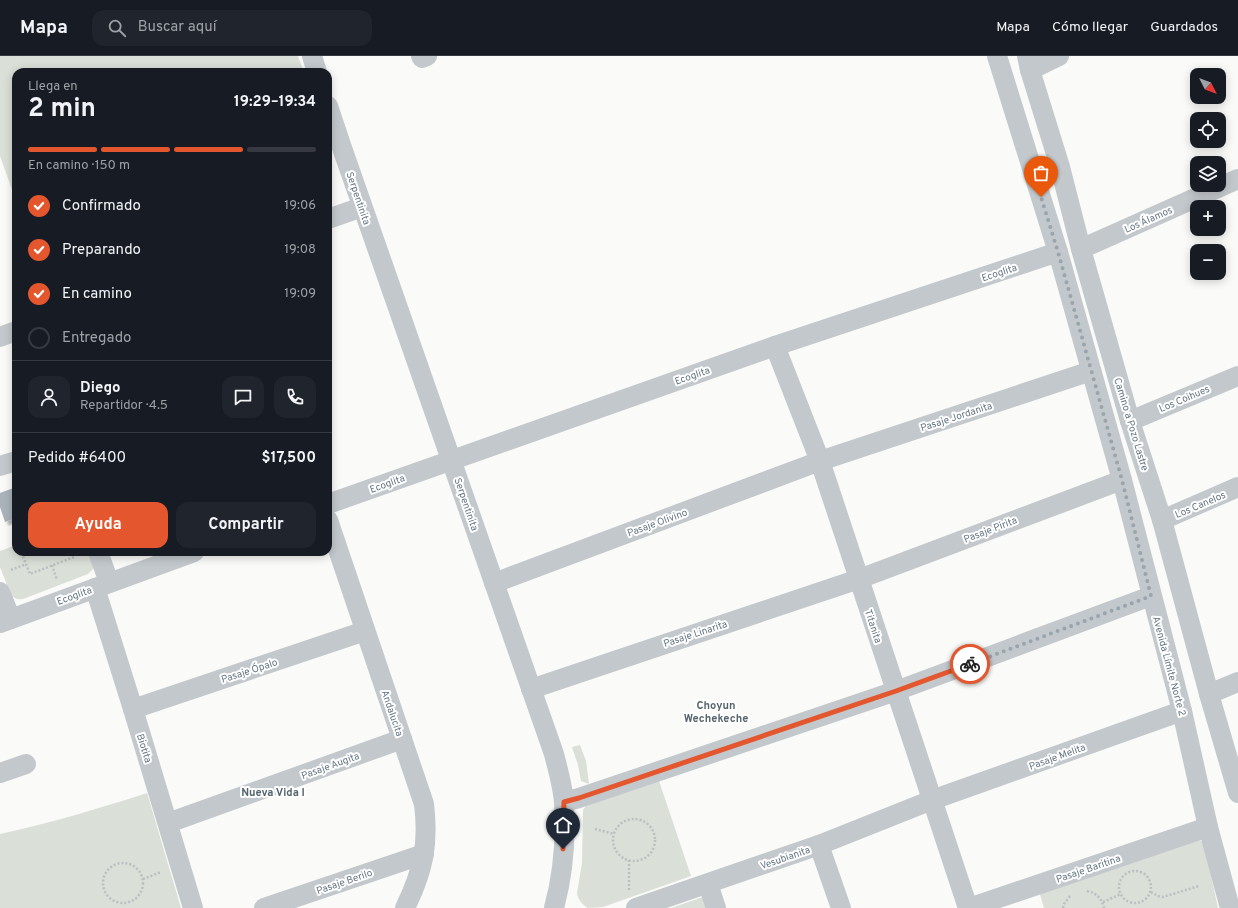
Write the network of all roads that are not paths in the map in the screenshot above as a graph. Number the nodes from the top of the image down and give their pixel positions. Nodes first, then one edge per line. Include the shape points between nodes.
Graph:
1 (312, 56) edge
2 (421, 56) edge
3 (427, 56) edge
4 (997, 56) edge
5 (1059, 56) edge
6 (1029, 63) edge
7 (316, 68) edge
8 (332, 118) edge
9 (1238, 179) edge
10 (362, 207) junction
11 (332, 218) edge
12 (1081, 249) junction
13 (1058, 252) junction
14 (12, 332) edge
15 (0, 337) edge
16 (775, 346) junction
17 (1091, 371) junction
18 (1238, 376) edge
19 (1130, 421) junction
20 (451, 460) junction
21 (820, 461) junction
22 (12, 462) edge
23 (0, 466) edge
24 (1122, 480) junction
25 (1238, 488) edge
26 (332, 502) edge
27 (332, 514) edge
28 (1162, 520) junction
29 (98, 556) edge
30 (183, 556) edge
31 (859, 579) junction
32 (494, 582) junction
33 (102, 585) junction
34 (0, 592) edge
35 (1151, 596) junction
36 (5, 621) edge
37 (365, 631) junction
38 (1238, 682) edge
39 (531, 689) junction
40 (896, 691) junction
41 (1209, 694) junction
42 (133, 709) junction
43 (1182, 711) junction
44 (402, 739) junction
45 (26, 764) dead end
46 (0, 773) edge
47 (1238, 793) edge
48 (932, 800) junction
49 (564, 802) junction
50 (168, 823) junction
51 (1208, 827) junction
52 (819, 845) junction
53 (424, 854) junction
54 (708, 884) junction
55 (632, 901) edge
56 (193, 908) edge
57 (264, 908) edge
58 (405, 908) edge
59 (554, 908) edge
60 (716, 908) edge
61 (841, 908) edge
62 (968, 908) edge
63 (1230, 908) edge

1 - 7 street
2 - 3 street
4 - 13 street, Avenida Límite Norte 2
5 - 6 street
6 - 12 street, Camino a Pozo Lastre
8 - 10 street, Serpentinita
9 - 12 street, Los Álamos
10 - 11 street
10 - 20 street, Serpentinita
12 - 19 street, Camino a Pozo Lastre
13 - 16 street, Ecoglita
13 - 17 street, Avenida Límite Norte 2
14 - 15 street
16 - 20 street, Ecoglita
16 - 21 street, Titanita
17 - 21 street, Pasaje Jordanita
17 - 24 street, Avenida Límite Norte 2
18 - 19 street, Los Coihues
19 - 28 street, Camino a Pozo Lastre
20 - 26 street, Ecoglita
20 - 32 street, Serpentinita
21 - 31 street, Titanita
21 - 32 street, Pasaje Olivino
22 - 23 street
24 - 31 street, Pasaje Pirita
24 - 35 street, Avenida Límite Norte 2
25 - 28 street, Los Canelos
27 - 37 street, Andalucita
28 - 41 street, Camino a Pozo Lastre
29 - 33 street, Biotita
30 - 33 street, Ecoglita
31 - 39 street, Pasaje Linarita
31 - 40 street, Titanita
32 - 39 street, Serpentinita
33 - 36 street, Ecoglita
33 - 42 street, Biotita
34 - 36 street
35 - 40 street
35 - 43 street, Avenida Límite Norte 2
37 - 42 street, Pasaje Ópalo
37 - 44 street, Andalucita
38 - 41 street
39 - 49 street, Serpentinita via 554,754
40 - 48 street, Titanita
40 - 49 street
41 - 47 street, Camino a Pozo Lastre
42 - 50 street, Biotita
43 - 48 street, Pasaje Melita
43 - 51 street, Avenida Límite Norte 2
44 - 50 street, Pasaje Augita
44 - 53 street, Andalucita via 424,804 427,825
45 - 46 street
48 - 52 street, Vesubianita
48 - 62 street, Titanita
49 - 59 street, Serpentinita via 562,860
50 - 56 street, Biotita
51 - 62 street, Pasaje Baritina
51 - 63 street, Avenida Límite Norte 2
52 - 54 street, Vesubianita
52 - 61 street
53 - 57 street, Pasaje Berilo
53 - 58 street, Andalucita via 417,884
54 - 55 street, Vesubianita
54 - 60 street

